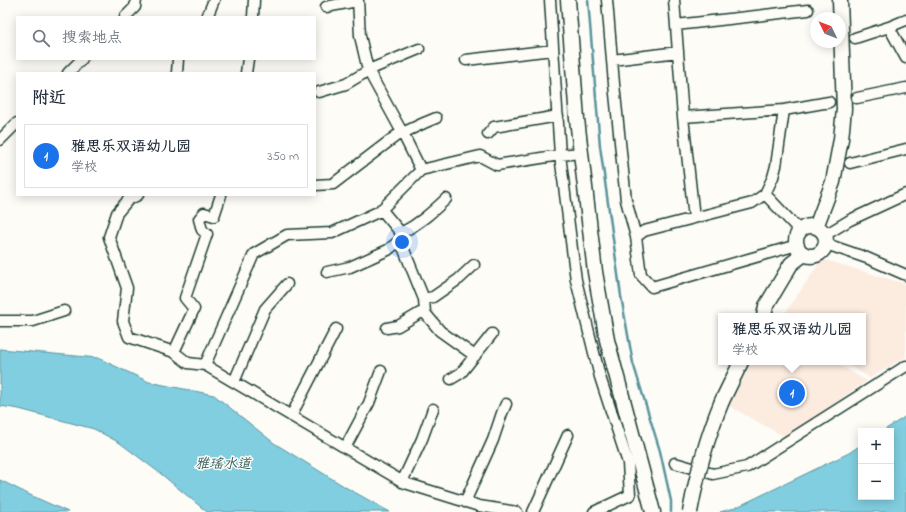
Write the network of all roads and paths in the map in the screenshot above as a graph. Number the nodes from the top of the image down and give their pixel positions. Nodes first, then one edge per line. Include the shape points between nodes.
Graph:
1 (136, 0) edge
2 (214, 0) edge
3 (254, 0) edge
4 (358, 0) edge
5 (550, 0) edge
6 (568, 0) edge
7 (607, 0) edge
8 (674, 0) edge
9 (840, 0) edge
10 (326, 7) dead end
11 (808, 10) dead end
12 (126, 16) edge
13 (207, 16) edge
14 (253, 16) edge
15 (906, 20) edge
16 (676, 25) junction
17 (889, 27) junction
18 (855, 38) dead end
19 (419, 49) dead end
20 (554, 50) junction
21 (678, 52) junction
22 (906, 58) edge
23 (81, 60) edge
24 (178, 60) edge
25 (248, 60) edge
26 (466, 60) dead end
27 (612, 60) junction
28 (69, 72) edge
29 (177, 72) edge
30 (246, 72) edge
31 (906, 88) edge
32 (319, 92) dead end
33 (857, 98) dead end
34 (827, 104) dead end
35 (784, 110) junction
36 (558, 116) junction
37 (683, 117) junction
38 (436, 118) dead end
39 (16, 124) edge
40 (488, 134) dead end
41 (0, 140) edge
42 (906, 149) edge
43 (581, 153) junction
44 (560, 155) junction
45 (850, 163) dead end
46 (421, 170) junction
47 (316, 185) edge
48 (765, 194) junction
49 (906, 194) edge
50 (136, 196) edge
51 (221, 196) edge
52 (446, 199) dead end
53 (382, 209) junction
54 (694, 218) junction
55 (822, 235) junction
56 (400, 237) junction
57 (636, 237) junction
58 (800, 243) junction
59 (474, 265) dead end
60 (327, 272) dead end
61 (906, 275) edge
62 (287, 284) dead end
63 (424, 299) junction
64 (64, 311) dead end
65 (425, 313) junction
66 (766, 313) edge
67 (0, 321) edge
68 (387, 328) dead end
69 (336, 329) dead end
70 (492, 334) dead end
71 (174, 352) junction
72 (475, 356) junction
73 (205, 365) junction
74 (740, 365) edge
75 (906, 366) edge
76 (381, 372) dead end
77 (452, 379) dead end
78 (234, 382) junction
79 (506, 404) dead end
80 (433, 409) dead end
81 (291, 416) junction
82 (568, 435) dead end
83 (345, 448) junction
84 (675, 463) dead end
85 (402, 482) junction
86 (465, 502) junction
87 (517, 512) edge
88 (533, 512) edge
89 (594, 512) edge
90 (653, 512) edge
91 (690, 512) edge

1 - 12 street via 135,7
2 - 13 street
3 - 14 street
4 - 10 street
4 - 46 street via 360,36 368,70
5 - 20 street
6 - 43 street
7 - 27 street
8 - 16 street
9 - 55 street via 844,109 841,140
11 - 16 street
15 - 17 street
16 - 21 street
17 - 18 street
17 - 22 street
19 - 32 street via 371,69 346,84
20 - 26 street
20 - 36 street
21 - 27 street
21 - 37 street
23 - 28 street
24 - 29 street
25 - 30 street
27 - 57 street via 626,200
31 - 33 street
34 - 35 street via 829,102
35 - 37 street
35 - 48 street via 776,166
36 - 40 street via 494,127
36 - 44 street
37 - 54 street
38 - 47 street via 396,136 333,184
39 - 41 street
42 - 45 street
43 - 44 street
43 - 90 street via 595,272 607,340
44 - 46 street via 497,165 480,156
44 - 89 street via 576,280 600,377 628,463 630,495
46 - 53 street
48 - 54 street via 752,203
48 - 58 street
49 - 55 street
50 - 71 street via 128,200 117,213 109,237 127,288 123,321 129,337
51 - 71 street via 214,216 204,213 199,219 202,230 207,234 185,298 194,309
52 - 56 street
53 - 56 street
53 - 73 street via 332,233 287,235 254,254
54 - 57 street via 644,231
55 - 58 street via 813,226 808,226 803,228
55 - 58 street via 824,249 815,255 810,255
55 - 61 street
56 - 60 street via 388,250 350,267
56 - 63 street
57 - 58 street via 641,275 652,287
58 - 66 street via 791,264 766,306
59 - 63 street via 433,297
62 - 78 street via 265,309
63 - 65 street
64 - 67 street via 32,321
65 - 68 street via 398,326
65 - 72 street via 440,331
69 - 81 street
70 - 72 street
71 - 73 street via 188,363
72 - 77 street via 461,373
73 - 78 street
74 - 91 street, bridge via 713,423
75 - 84 street via 747,467 713,474
76 - 83 street via 369,403
78 - 81 street
79 - 86 street
80 - 85 street
81 - 83 street
82 - 88 street
83 - 85 street
85 - 86 street
86 - 87 street

